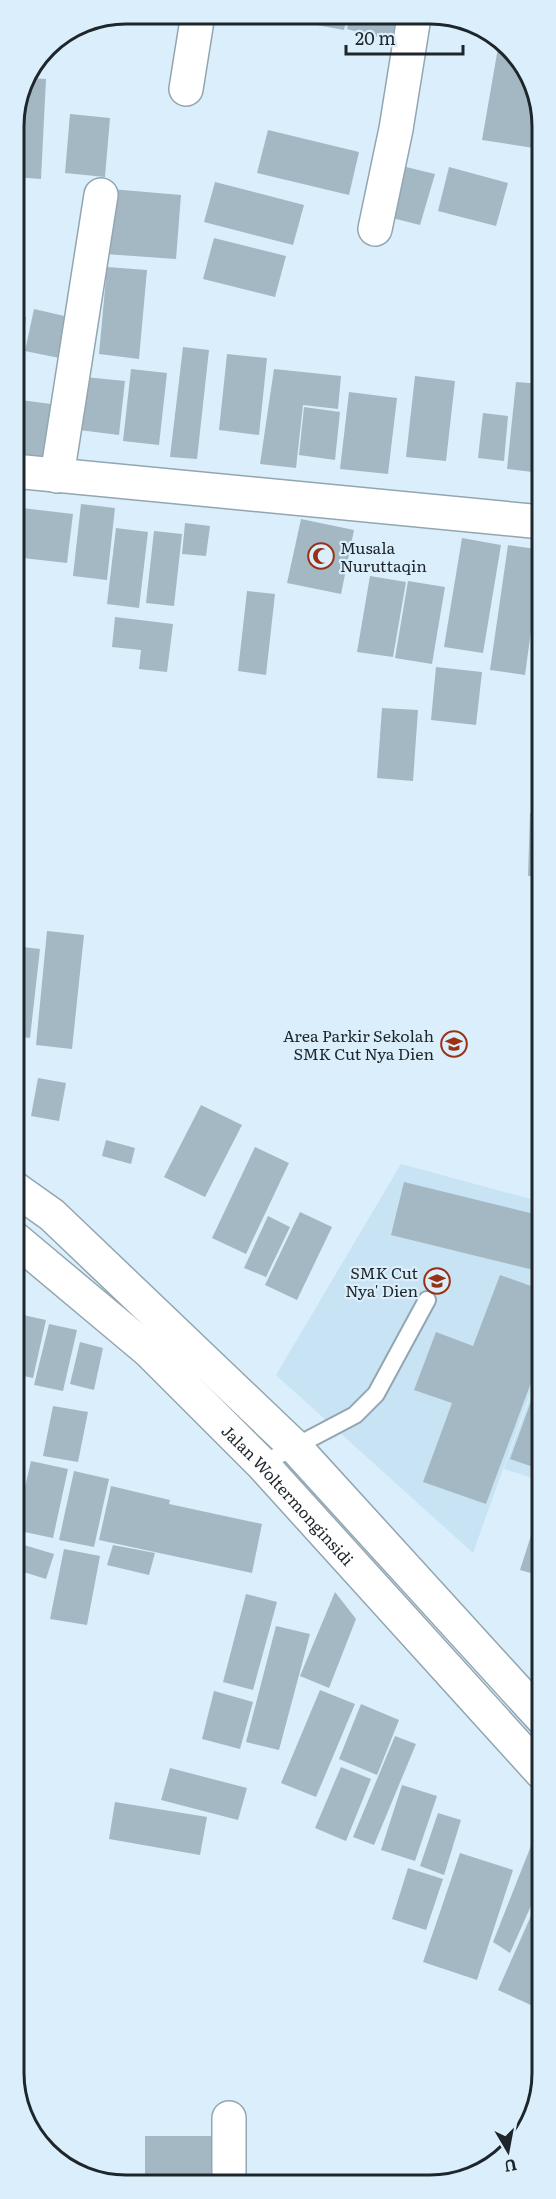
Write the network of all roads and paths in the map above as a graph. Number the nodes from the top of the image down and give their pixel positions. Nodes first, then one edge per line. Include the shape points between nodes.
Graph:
1 (196, 24) edge
2 (413, 24) edge
3 (186, 89) dead end
4 (101, 195) dead end
5 (375, 229) dead end
6 (24, 472) edge
7 (57, 476) junction
8 (532, 521) edge
9 (24, 1195) edge
10 (24, 1246) edge
11 (427, 1300) dead end
12 (295, 1447) junction
13 (262, 1464) junction
14 (532, 1707) edge
15 (532, 1762) edge
16 (230, 2118) dead end
17 (229, 2175) edge

1 - 3 main road
2 - 5 main road
4 - 7 main road
6 - 7 main road
7 - 8 main road
9 - 12 main road via 52,1215
10 - 13 main road, Jalan Woltermonginsidi via 149,1351
11 - 12 lane via 376,1394 355,1415
12 - 13 lane
12 - 14 main road
13 - 15 main road, Jalan Woltermonginsidi
16 - 17 main road

